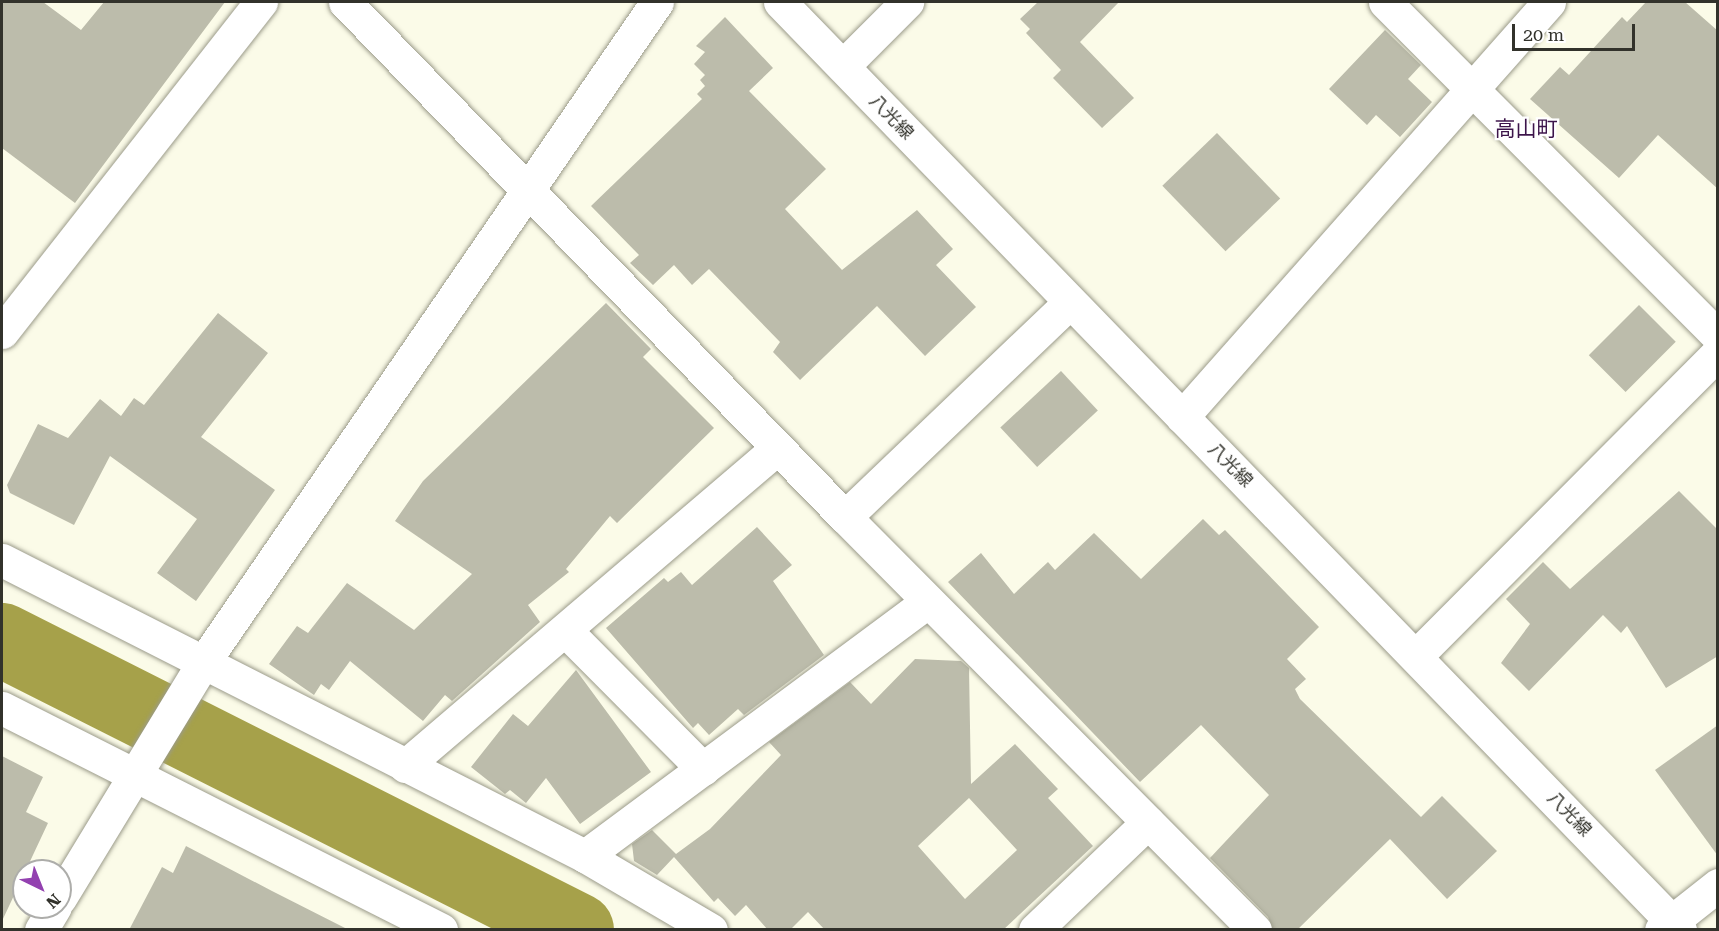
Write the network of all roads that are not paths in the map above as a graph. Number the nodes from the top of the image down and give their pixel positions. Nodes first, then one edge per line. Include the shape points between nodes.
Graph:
1 (261, 2) edge
2 (345, 2) edge
3 (657, 2) edge
4 (780, 2) edge
5 (907, 2) edge
6 (1385, 2) edge
7 (1549, 2) edge
8 (843, 66) junction
9 (1474, 87) junction
10 (527, 191) junction
11 (1069, 303) junction
12 (2, 332) edge
13 (1718, 336) edge
14 (1718, 353) edge
15 (1182, 417) junction
16 (777, 448) junction
17 (844, 517) junction
18 (2, 560) edge
19 (928, 601) junction
20 (564, 630) junction
21 (1417, 655) junction
22 (198, 672) junction
23 (2, 708) edge
24 (140, 766) junction
25 (405, 766) junction
26 (703, 769) junction
27 (1148, 822) junction
28 (585, 856) junction
29 (72, 878) edge
30 (1718, 885) edge
31 (405, 921) edge
32 (1671, 926) edge
33 (441, 930) edge
34 (711, 930) edge
35 (1035, 930) edge
36 (1255, 930) edge

1 - 12 street
2 - 10 street
3 - 10 street
4 - 8 street, 八光線
5 - 8 street
6 - 9 street
7 - 9 street
8 - 11 street, 八光線
9 - 13 street
9 - 15 street
10 - 16 street
10 - 22 street
11 - 15 street, 八光線
11 - 17 street
14 - 21 street
15 - 21 street, 八光線
16 - 17 street
16 - 20 street
17 - 19 street
18 - 22 street
19 - 26 street
19 - 27 street
20 - 25 street
20 - 26 street
21 - 32 street, 八光線
22 - 24 street
22 - 25 street
23 - 24 street
24 - 29 street
24 - 31 street
25 - 28 street
26 - 28 street
27 - 35 street
27 - 36 street
28 - 34 street
30 - 32 street
31 - 33 street

